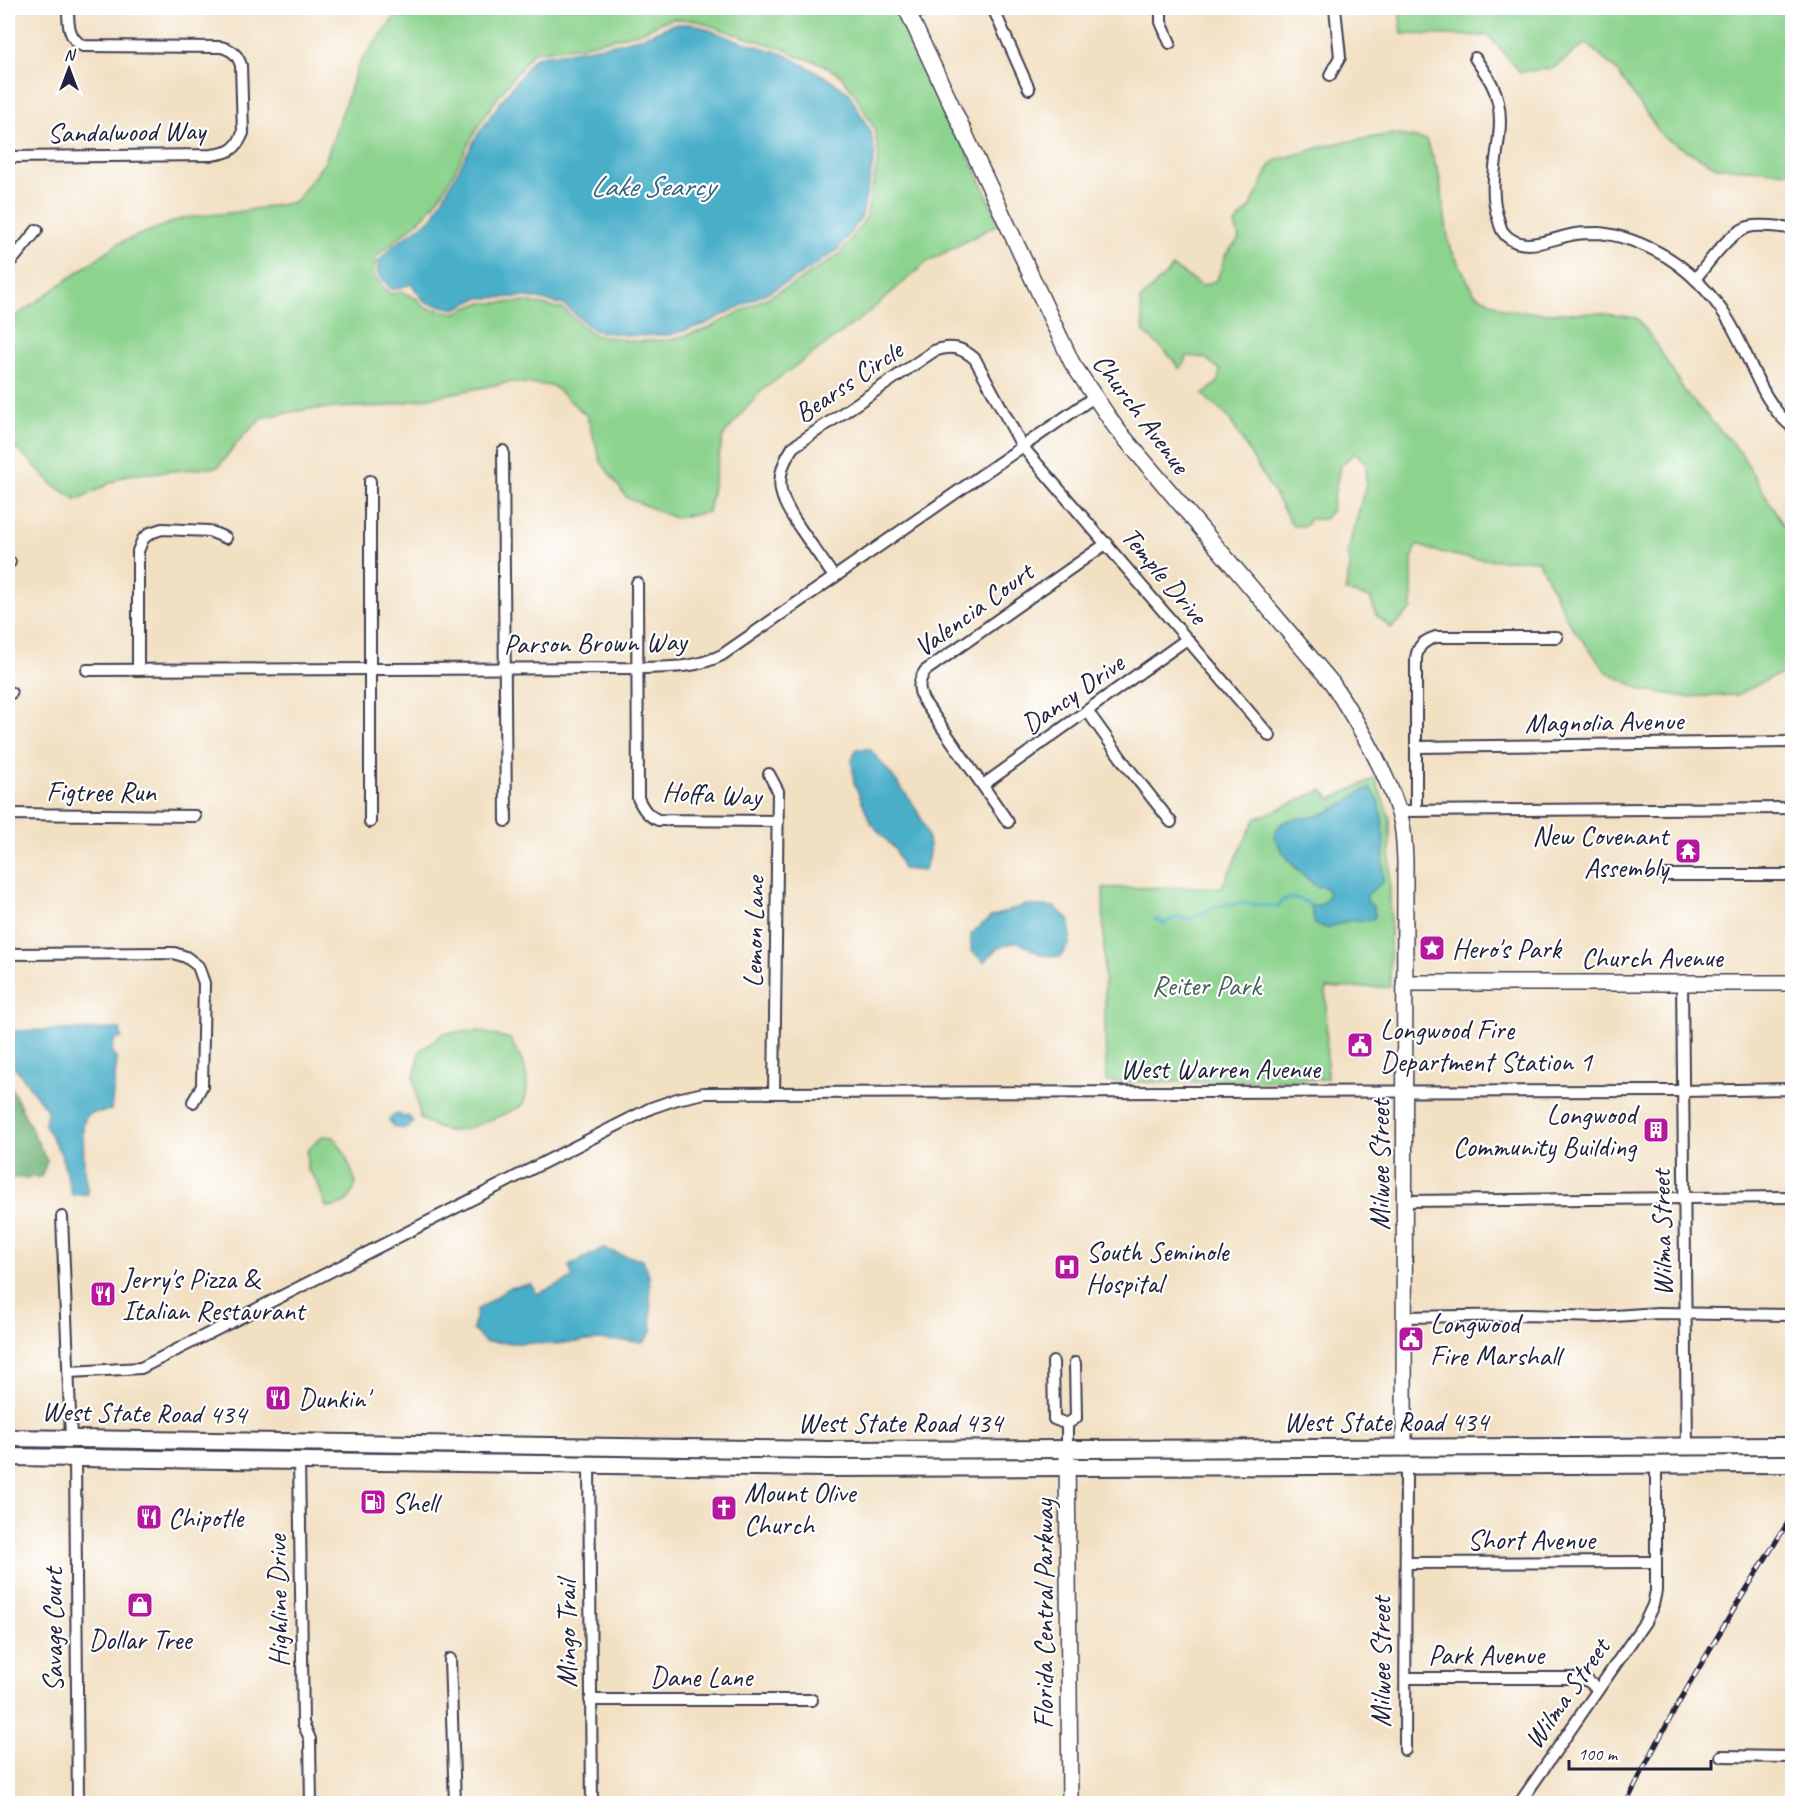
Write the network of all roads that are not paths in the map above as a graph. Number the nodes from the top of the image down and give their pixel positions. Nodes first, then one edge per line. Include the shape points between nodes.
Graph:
1 (68, 8) edge
2 (929, 8) edge
3 (993, 8) edge
4 (1161, 8) edge
5 (1335, 8) edge
6 (908, 11) edge
7 (1170, 43) dead end
8 (1475, 58) dead end
9 (1330, 75) dead end
10 (1029, 89) dead end
11 (8, 157) edge
12 (1792, 228) edge
13 (37, 230) dead end
14 (8, 262) edge
15 (1695, 279) junction
16 (1094, 397) junction
17 (1792, 427) edge
18 (1022, 446) junction
19 (503, 451) dead end
20 (370, 481) dead end
21 (226, 538) dead end
22 (1107, 543) junction
23 (834, 577) junction
24 (637, 584) dead end
25 (1557, 637) dead end
26 (1187, 639) junction
27 (504, 668) junction
28 (638, 668) junction
29 (138, 669) junction
30 (371, 669) junction
31 (87, 670) dead end
32 (1088, 712) junction
33 (1270, 735) dead end
34 (1792, 742) edge
35 (1416, 747) junction
36 (769, 774) dead end
37 (983, 785) junction
38 (1792, 808) edge
39 (1399, 810) junction
40 (1416, 811) junction
41 (8, 814) edge
42 (195, 816) dead end
43 (506, 821) dead end
44 (778, 821) junction
45 (370, 822) dead end
46 (1008, 822) dead end
47 (1171, 822) dead end
48 (1665, 875) dead end
49 (1792, 875) edge
50 (8, 954) edge
51 (1404, 983) junction
52 (1682, 983) junction
53 (1792, 983) edge
54 (1792, 1089) edge
55 (1405, 1091) junction
56 (1683, 1091) junction
57 (774, 1093) junction
58 (192, 1102) dead end
59 (1792, 1197) edge
60 (1684, 1198) junction
61 (1405, 1201) junction
62 (62, 1217) dead end
63 (1685, 1314) junction
64 (1792, 1315) edge
65 (1404, 1317) junction
66 (1053, 1362) dead end
67 (1075, 1363) dead end
68 (70, 1372) junction
69 (1067, 1424) junction
70 (8, 1438) edge
71 (71, 1438) junction
72 (99, 1439) junction
73 (587, 1446) junction
74 (615, 1446) junction
75 (1687, 1446) junction
76 (1792, 1446) edge
77 (1437, 1447) junction
78 (1404, 1448) junction
79 (1067, 1449) junction
80 (45, 1456) junction
81 (75, 1456) junction
82 (8, 1457) edge
83 (299, 1460) junction
84 (556, 1464) junction
85 (589, 1464) junction
86 (1792, 1464) edge
87 (1406, 1465) junction
88 (1656, 1465) junction
89 (1377, 1466) junction
90 (1067, 1467) junction
91 (1656, 1562) junction
92 (1406, 1563) junction
93 (450, 1659) dead end
94 (1406, 1678) junction
95 (1598, 1689) junction
96 (590, 1700) junction
97 (812, 1700) dead end
98 (1405, 1750) dead end
99 (1721, 1756) dead end
100 (1792, 1757) edge
101 (78, 1803) edge
102 (311, 1803) edge
103 (455, 1803) edge
104 (592, 1803) edge
105 (1070, 1803) edge
106 (1519, 1803) edge

1 - 11 street, Sandalwood Way via 71,35 83,46 231,50 241,65 243,133 239,143 225,154 211,155
2 - 6 street
3 - 10 street
4 - 7 street via 1161,22
5 - 9 street via 1340,57
6 - 16 street, Church Avenue via 1053,326
8 - 15 street via 1494,85 1498,103 1494,203 1503,232 1513,241 1530,244 1577,233 1622,237 1668,258
12 - 15 street via 1752,226 1739,232
13 - 14 street
15 - 17 street via 1727,318 1772,406
16 - 18 street, Parson Brown Way
16 - 39 street, Church Avenue via 1116,429 1332,683 1357,722
18 - 22 street, Temple Drive
18 - 23 street, Parson Brown Way
18 - 23 street, Bearss Circle via 975,359 957,348 945,347 793,447 781,470 782,497
19 - 27 street
20 - 30 street
21 - 29 street via 209,531 162,530 143,539 138,551
22 - 26 street, Temple Drive
22 - 37 street, Valencia Court via 925,671 919,681 923,700
23 - 28 street, Parson Brown Way via 709,661 686,667
24 - 28 street, Hoffa Way
25 - 35 street via 1437,637 1423,643 1416,658
26 - 32 street, Dancy Drive
26 - 33 street, Temple Drive
27 - 28 street, Parson Brown Way
27 - 30 street, Parson Brown Way
27 - 43 street
28 - 44 street, Hoffa Way via 638,798 643,809 658,820
29 - 30 street, Parson Brown Way
29 - 31 street, Parson Brown Way
30 - 45 street
32 - 37 street, Dancy Drive
32 - 47 street
34 - 35 street, Magnolia Avenue
35 - 40 street
36 - 44 street, Lemon Lane via 778,791
37 - 46 street, Valencia Court
38 - 40 street
39 - 40 street
39 - 51 street, Milwee Street via 1405,860
41 - 42 street, Figtree Run
44 - 57 street, Lemon Lane
48 - 49 street
50 - 58 street via 174,953 198,966 204,982 202,1086
51 - 52 street, Church Avenue
51 - 55 street, Milwee Street
52 - 53 street, Church Avenue
52 - 56 street, Wilma Street
54 - 56 street, West Warren Avenue
55 - 56 street, West Warren Avenue
55 - 57 street, West Warren Avenue
55 - 61 street, Milwee Street
56 - 60 street, Wilma Street
57 - 68 street, West Warren Avenue via 704,1094 651,1108 141,1368
59 - 60 street
60 - 61 street
60 - 63 street, Wilma Street
61 - 65 street, Milwee Street
62 - 68 street
63 - 64 street
63 - 65 street
63 - 75 street, Wilma Street
65 - 78 street, Milwee Street
66 - 69 street via 1054,1419
67 - 69 street, Florida Central Parkway via 1076,1418
68 - 71 street
69 - 79 street, Florida Central Parkway
70 - 71 main road, West State Road 434
71 - 72 main road, West State Road 434
71 - 80 main road via 61,1449
72 - 73 main road, West State Road 434
72 - 81 main road
73 - 74 main road, West State Road 434
73 - 84 main road
74 - 79 main road, West State Road 434
74 - 85 main road
75 - 76 main road, West State Road 434
75 - 77 main road, West State Road 434
77 - 78 main road, West State Road 434
77 - 87 main road
78 - 79 main road, West State Road 434
78 - 89 main road
79 - 90 street, Florida Central Parkway
80 - 81 main road, West State Road 434
80 - 82 main road, West State Road 434
81 - 83 main road, West State Road 434
81 - 101 street, Savage Court
83 - 84 main road, West State Road 434
83 - 102 street, Highline Drive via 303,1723 310,1740
84 - 85 main road, West State Road 434
85 - 90 main road, West State Road 434
85 - 96 street, Mingo Trail
86 - 88 main road, West State Road 434
87 - 88 main road, West State Road 434
87 - 89 main road, West State Road 434
87 - 92 street, Milwee Street
88 - 91 street, Wilma Street
89 - 90 main road, West State Road 434
90 - 105 street, Florida Central Parkway
91 - 92 street, Short Avenue
91 - 95 street, Wilma Street via 1653,1605
92 - 94 street, Milwee Street
93 - 103 street
94 - 95 street, Park Avenue via 1576,1678
94 - 98 street, Milwee Street
95 - 106 street, Wilma Street
96 - 97 street, Dane Lane
96 - 104 street, Mingo Trail
99 - 100 street

